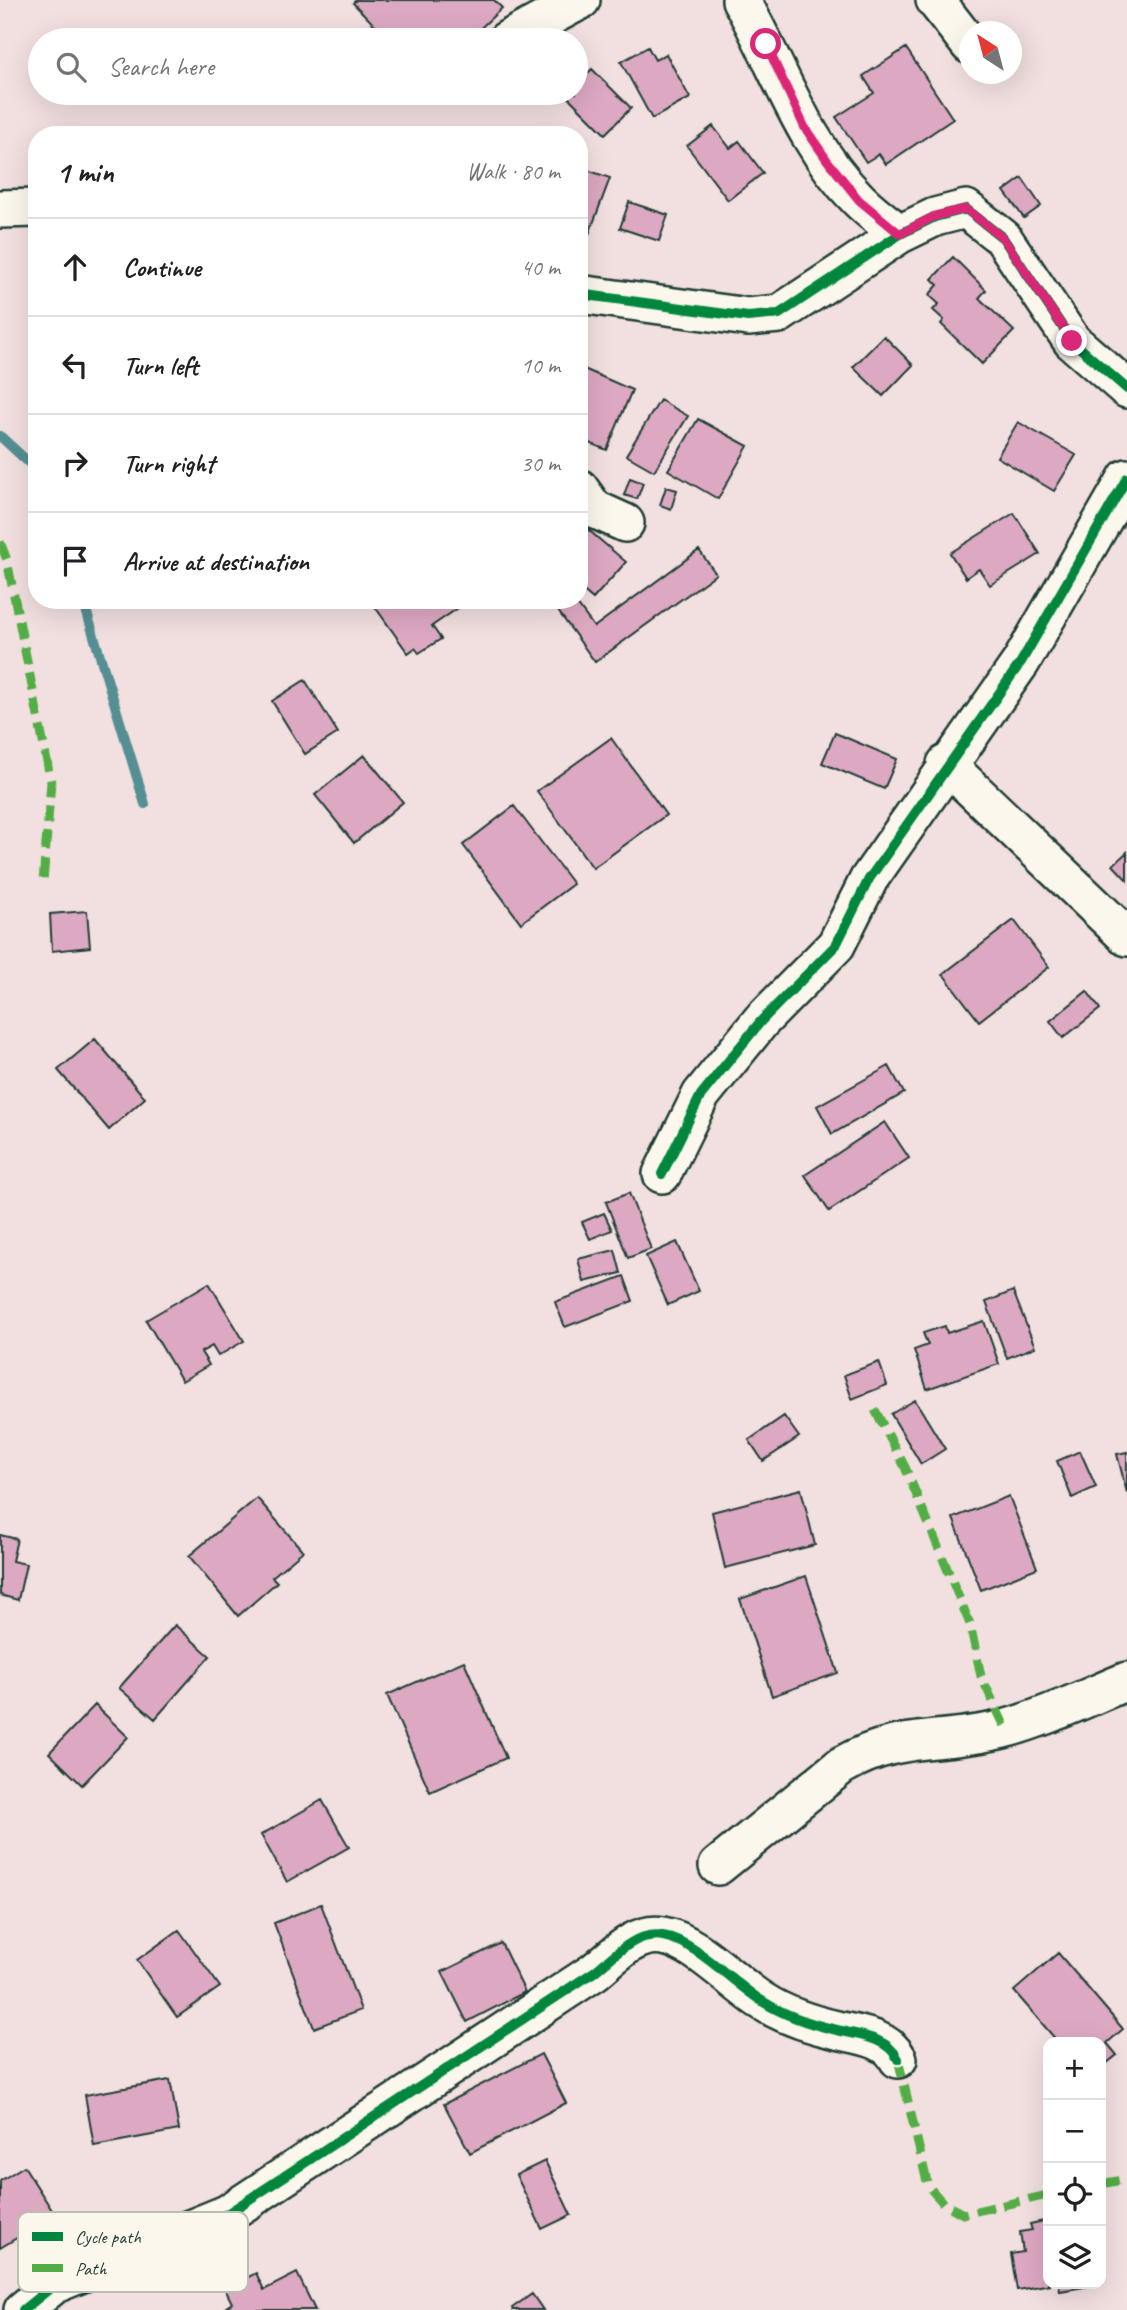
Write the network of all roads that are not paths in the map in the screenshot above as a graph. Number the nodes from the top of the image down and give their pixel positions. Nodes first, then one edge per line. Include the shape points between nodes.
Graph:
1 (581, 0) edge
2 (741, 0) edge
3 (935, 0) edge
4 (529, 28) edge
5 (959, 31) edge
6 (28, 208) edge
7 (0, 209) edge
8 (900, 234) junction
9 (588, 295) edge
10 (1127, 389) edge
11 (1127, 478) edge
12 (588, 501) edge
13 (625, 523) dead end
14 (946, 764) junction
15 (1127, 937) edge
16 (662, 1174) dead end
17 (1127, 1681) edge
18 (718, 1866) dead end
19 (898, 2059) dead end
20 (230, 2212) edge
21 (45, 2292) edge
22 (23, 2310) edge

1 - 4 street
2 - 8 street via 805,128 859,200
3 - 5 street
6 - 7 street
8 - 9 street via 779,314 748,317
8 - 10 street via 935,216 966,209 1003,238 1072,341
11 - 14 street via 1021,662
12 - 13 street via 594,509
14 - 15 street
14 - 16 street via 869,879 836,946 761,1021 701,1095
17 - 18 street via 1006,1728 887,1744 863,1753
19 - 20 street via 871,2038 804,2022 762,2002 678,1940 660,1935 638,1938 594,1972
21 - 22 street

